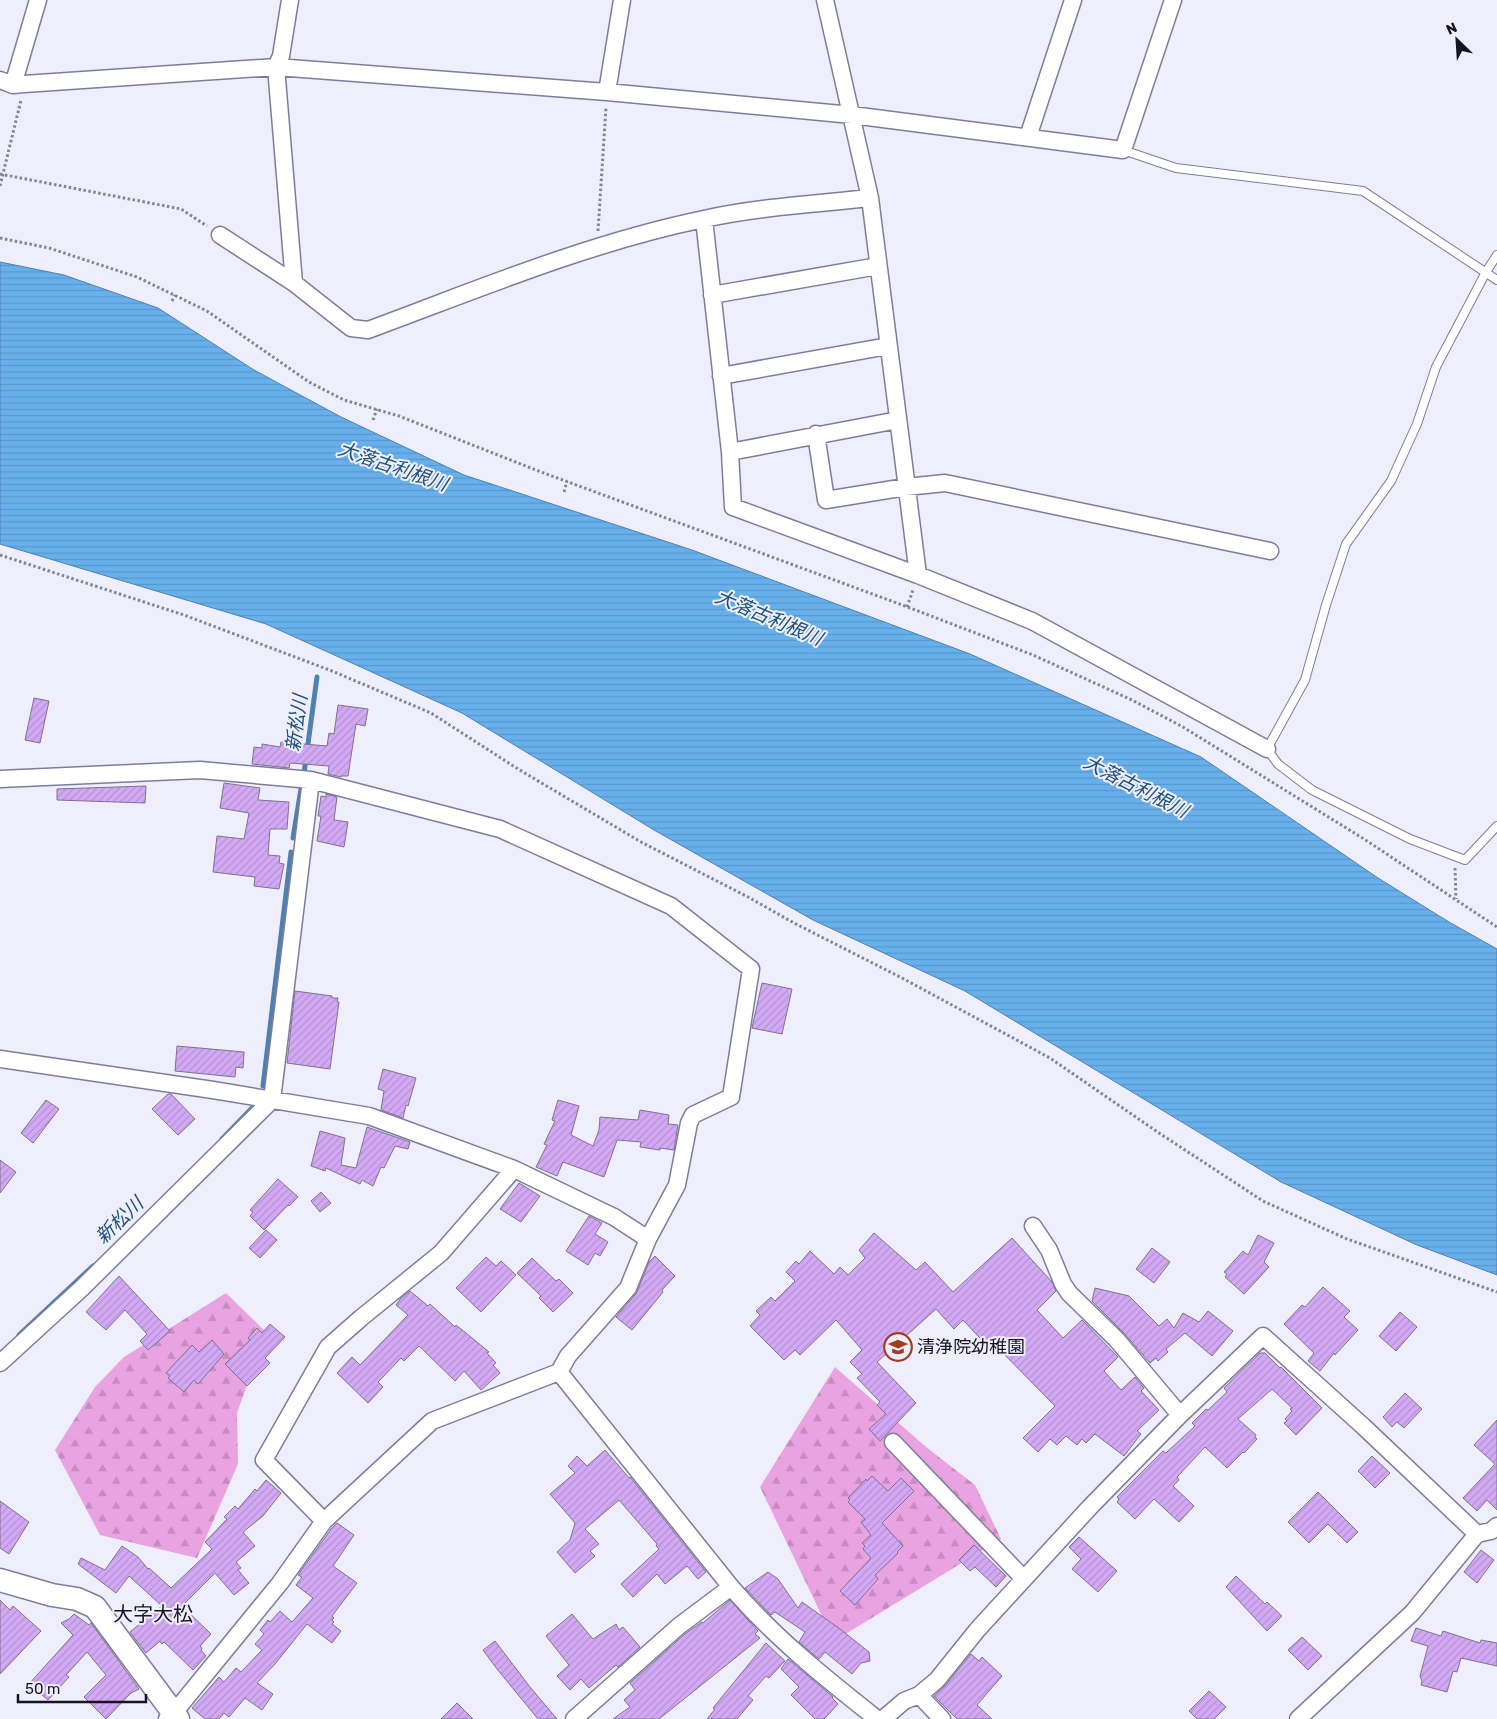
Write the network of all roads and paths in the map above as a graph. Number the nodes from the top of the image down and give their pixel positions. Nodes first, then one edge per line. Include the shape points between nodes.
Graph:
1 (38, 0) edge
2 (290, 0) edge
3 (622, 0) edge
4 (825, 0) edge
5 (1073, 0) edge
6 (1173, 0) edge
7 (276, 66) junction
8 (12, 83) edge
9 (607, 92) junction
10 (852, 115) junction
11 (1028, 138) junction
12 (1123, 150) junction
13 (2, 175) edge
14 (0, 186) edge
15 (870, 198) junction
16 (704, 218) junction
17 (220, 234) joint
18 (0, 238) edge
19 (597, 246) junction
20 (1497, 255) edge
21 (878, 266) junction
22 (1486, 272) junction
23 (1497, 280) edge
24 (294, 283) junction
25 (175, 295) junction
26 (712, 295) junction
27 (172, 301) dead end
28 (888, 346) junction
29 (721, 376) junction
30 (377, 409) junction
31 (373, 420) dead end
32 (898, 420) junction
33 (816, 434) junction
34 (730, 452) junction
35 (567, 481) junction
36 (906, 487) junction
37 (564, 492) dead end
38 (1270, 551) dead end
39 (0, 555) edge
40 (918, 575) junction
41 (1266, 749) junction
42 (0, 779) edge
43 (311, 780) junction
44 (1497, 826) edge
45 (1458, 857) junction
46 (1456, 899) junction
47 (1497, 927) edge
48 (0, 1059) edge
49 (272, 1100) junction
50 (514, 1169) junction
51 (1033, 1226) dead end
52 (648, 1239) junction
53 (1497, 1292) edge
54 (0, 1363) edge
55 (560, 1372) junction
56 (1180, 1415) junction
57 (893, 1442) dead end
58 (324, 1521) junction
59 (1497, 1526) edge
60 (1477, 1534) junction
61 (1024, 1579) junction
62 (0, 1580) edge
63 (731, 1587) junction
64 (919, 1695) junction
65 (173, 1717) edge
66 (574, 1719) edge
67 (877, 1719) edge
68 (883, 1719) edge
69 (942, 1719) edge
70 (1298, 1719) edge

1 - 8 street
2 - 7 street via 281,56
3 - 9 street
4 - 10 street
5 - 11 street
6 - 12 street
7 - 8 street
7 - 9 street
7 - 24 street
8 - 13 path
9 - 10 street
9 - 19 path
10 - 11 street
10 - 15 street
11 - 12 street
12 - 22 lane via 1176,168 1364,192
13 - 14 path
13 - 17 path via 181,209
15 - 16 street
15 - 21 street
16 - 19 street
16 - 26 street
17 - 24 street
18 - 25 path via 67,253 137,277
19 - 24 street via 368,330 351,328
20 - 22 lane
21 - 26 street
21 - 28 street
22 - 23 lane
22 - 41 lane via 1436,367 1417,424 1391,481 1346,544 1305,680
25 - 27 path
25 - 30 path via 207,311 309,382 344,400
26 - 29 street
28 - 29 street
28 - 32 street
29 - 34 street
30 - 31 path
30 - 35 path
32 - 33 street
32 - 36 street
33 - 34 street
33 - 36 street via 826,500
34 - 40 street via 733,507
35 - 37 path
35 - 46 path via 1024,651 1132,700 1364,839
36 - 38 street via 945,483
36 - 40 street
39 - 53 path via 184,614 431,713 641,842 1050,1058 1263,1200 1347,1239
40 - 41 street via 1032,621
41 - 45 lane via 1278,764 1312,790 1410,839
42 - 43 street via 200,770
43 - 49 street
43 - 52 street via 500,829 671,906 751,969 731,1098 693,1116 677,1186
44 - 45 lane via 1465,860
45 - 46 path via 1454,880
46 - 47 path
48 - 49 street
49 - 50 street via 369,1116
49 - 54 street via 82,1288
50 - 52 street via 614,1217
50 - 58 street via 442,1253 328,1347 264,1460
51 - 56 street via 1049,1250 1069,1293 1117,1340
52 - 55 street via 628,1288 568,1356
55 - 58 street via 432,1421
55 - 63 street
56 - 60 street via 1262,1336
56 - 61 street
57 - 61 street
58 - 65 street via 280,1583
59 - 60 street
60 - 70 street via 1412,1613
61 - 64 street via 936,1680
62 - 65 main road via 77,1599 95,1607
63 - 66 street via 679,1626
63 - 67 street via 755,1615 820,1674
64 - 68 street
64 - 69 street

